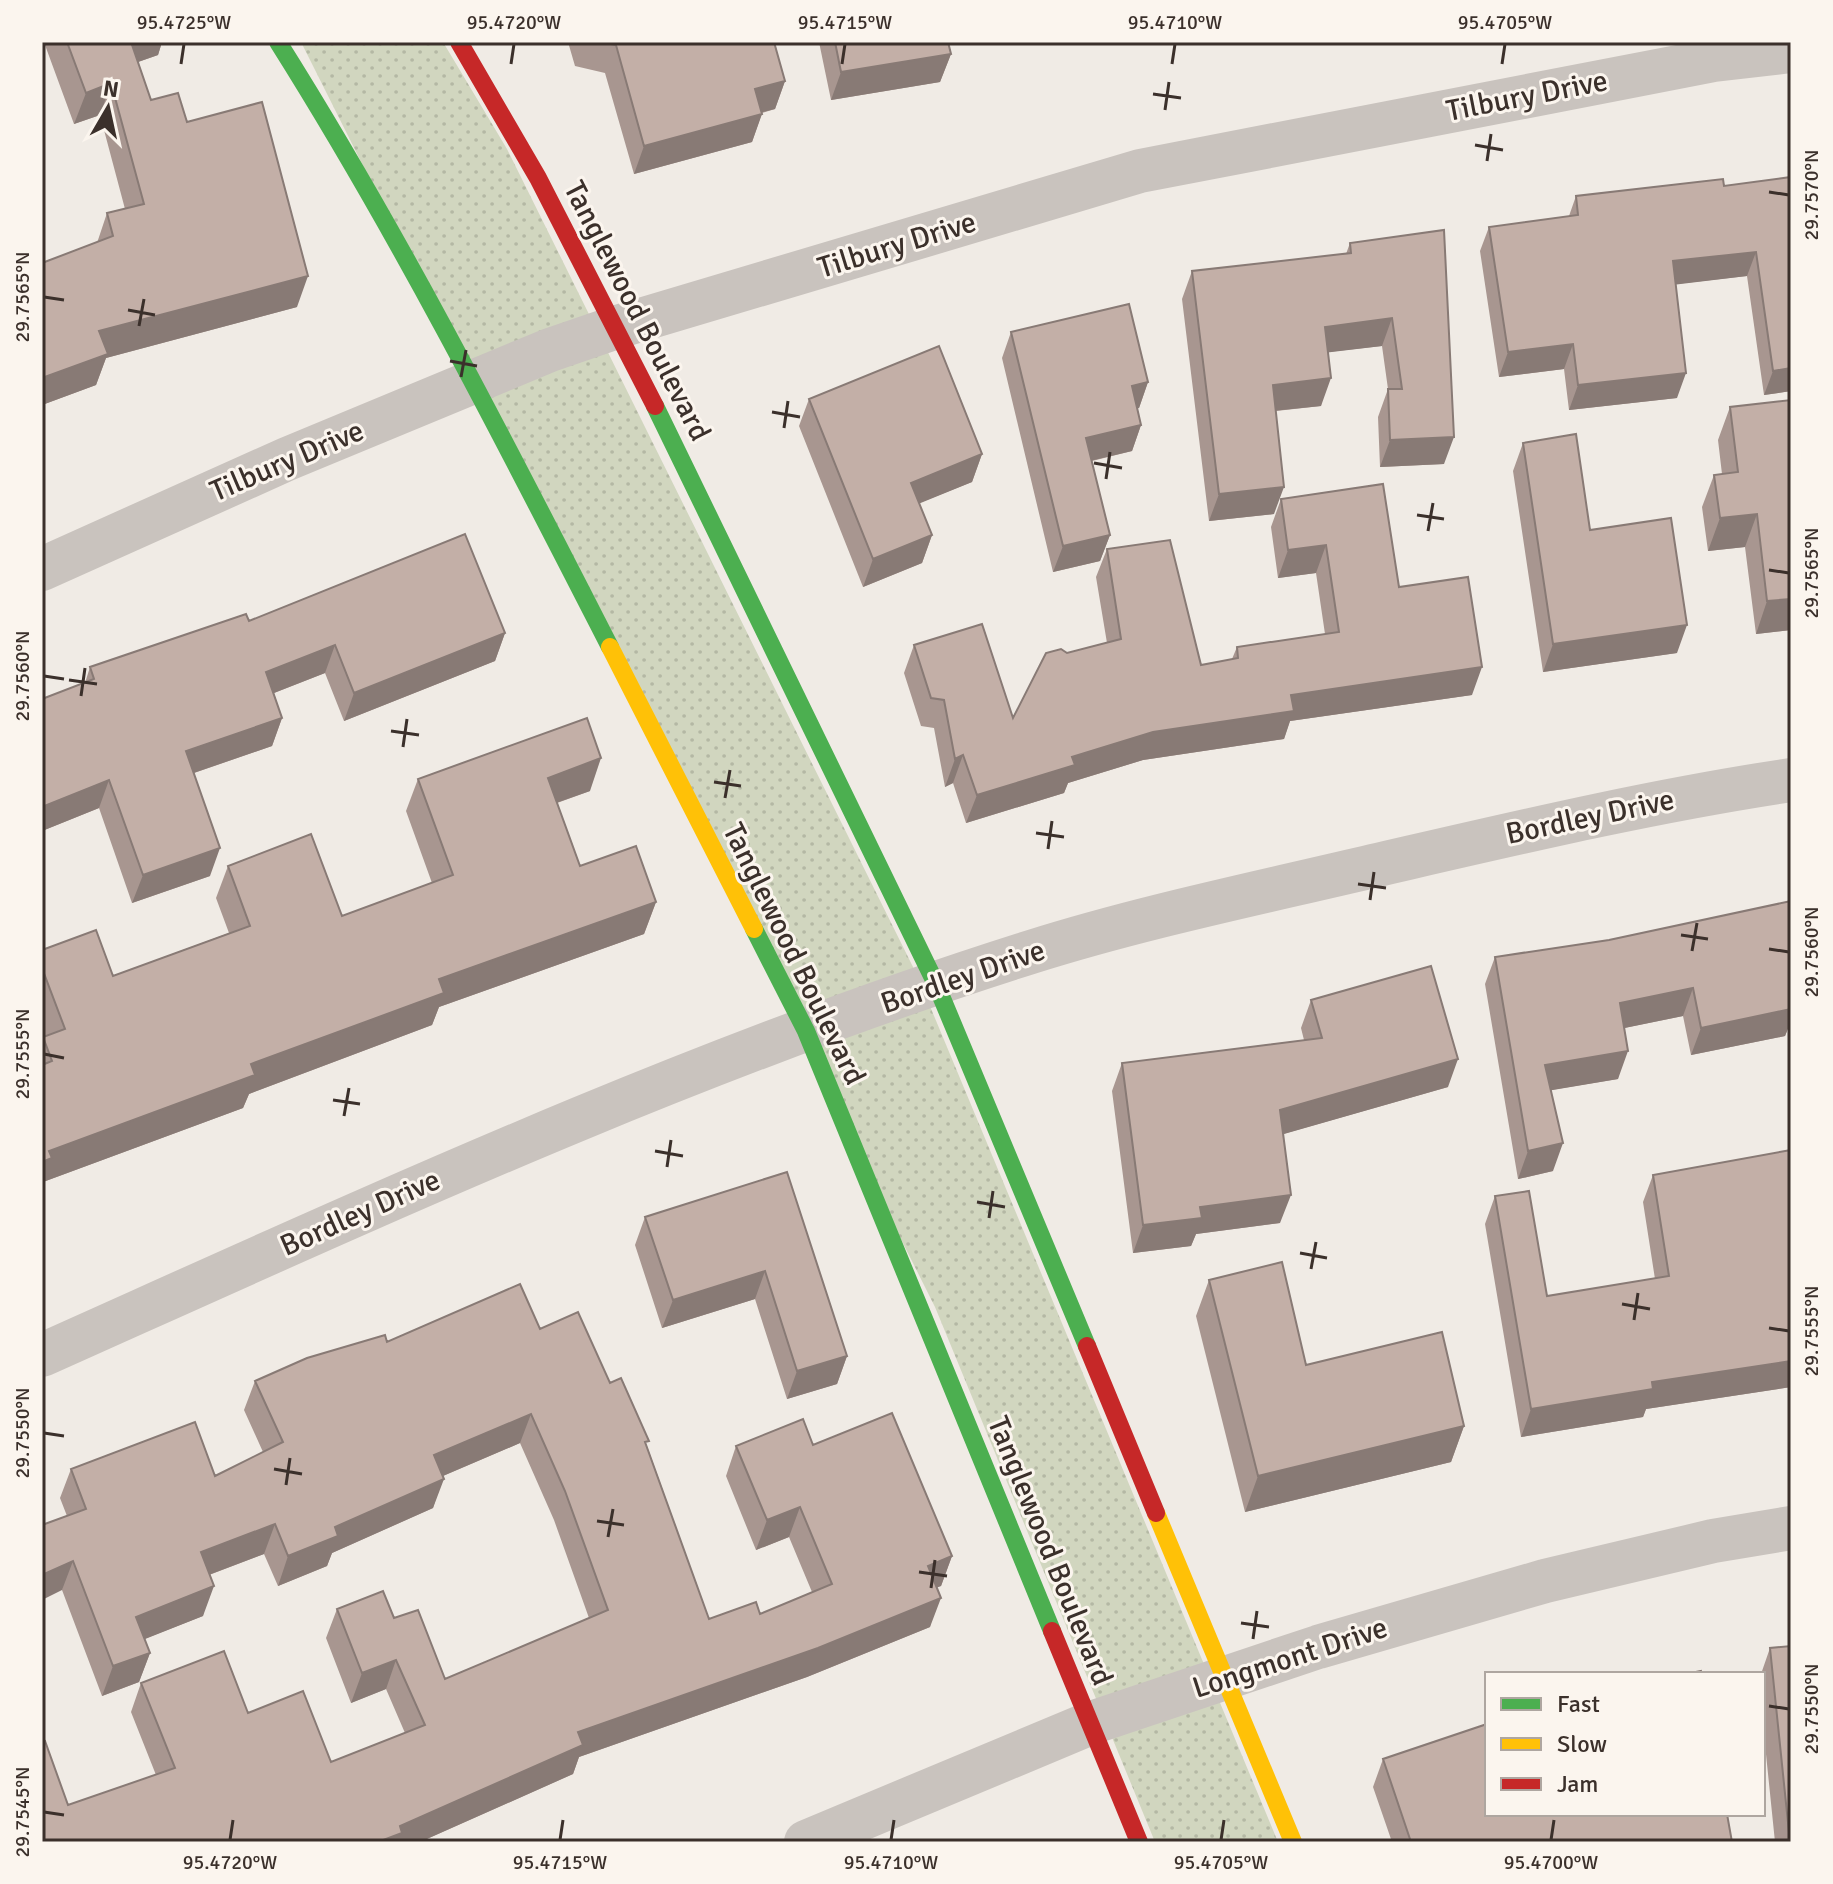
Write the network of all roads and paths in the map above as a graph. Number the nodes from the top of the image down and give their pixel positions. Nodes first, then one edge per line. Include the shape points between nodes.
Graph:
1 (278, 42) edge
2 (459, 42) edge
3 (1791, 51) edge
4 (617, 327) junction
5 (474, 382) junction
6 (42, 569) edge
7 (1791, 780) edge
8 (936, 984) junction
9 (806, 1031) junction
10 (42, 1355) edge
11 (1791, 1528) edge
12 (1225, 1678) junction
13 (1091, 1723) junction
14 (806, 1842) edge
15 (1139, 1842) edge
16 (1293, 1842) edge

1 - 5 street, Tanglewood Boulevard via 359,171
2 - 4 street, Tanglewood Boulevard
3 - 4 street, Tilbury Drive via 1714,60 1140,171
4 - 5 street, Tilbury Drive
4 - 8 street, Tanglewood Boulevard
5 - 6 street, Tilbury Drive
5 - 9 street, Tanglewood Boulevard
7 - 8 street, Bordley Drive via 1661,800 1281,888 1035,951
8 - 9 street, Bordley Drive
8 - 12 street, Tanglewood Boulevard
9 - 10 street, Bordley Drive via 448,1174
9 - 13 street, Tanglewood Boulevard
11 - 12 street, Longmont Drive via 1545,1581
12 - 13 street, Longmont Drive
12 - 16 street, Tanglewood Boulevard
13 - 14 street, Longmont Drive
13 - 15 street, Tanglewood Boulevard

